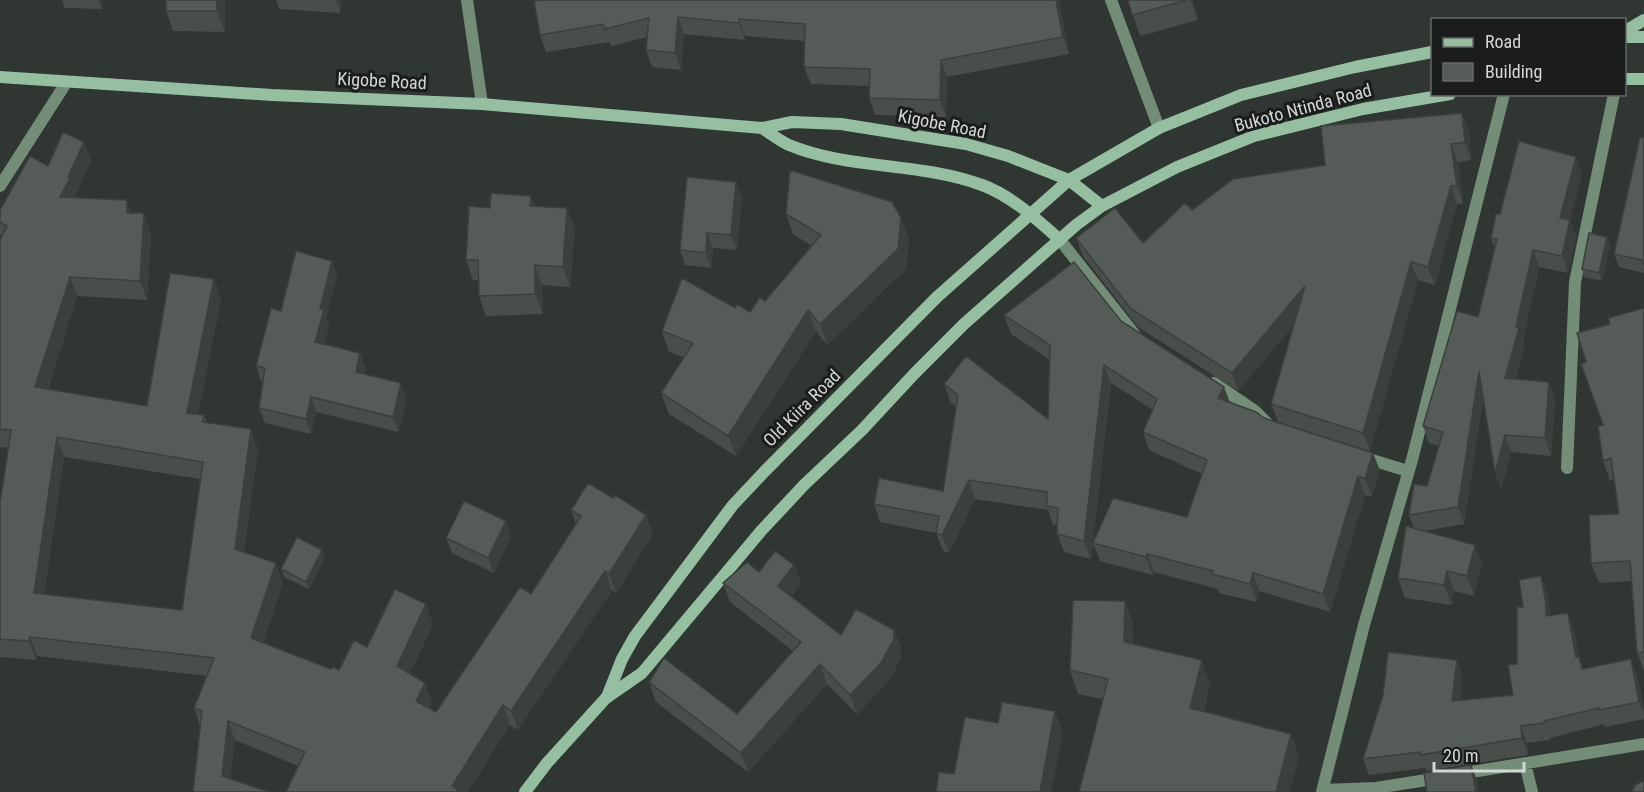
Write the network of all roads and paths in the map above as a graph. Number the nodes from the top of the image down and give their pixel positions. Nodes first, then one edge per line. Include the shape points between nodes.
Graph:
1 (467, 0) edge
2 (1111, 0) edge
3 (1644, 20) edge
4 (1626, 31) edge
5 (1626, 37) edge
6 (1644, 37) edge
7 (1431, 52) edge
8 (0, 77) edge
9 (1626, 79) edge
10 (1644, 79) edge
11 (66, 83) junction
12 (1438, 96) edge
13 (1503, 96) edge
14 (1614, 96) edge
15 (482, 104) junction
16 (762, 128) junction
17 (1159, 128) junction
18 (1069, 180) junction
19 (0, 186) edge
20 (1102, 206) junction
21 (1031, 213) junction
22 (1076, 225) joint
23 (1060, 240) junction
24 (1148, 343) edge
25 (1206, 378) edge
26 (1273, 429) edge
27 (1352, 454) edge
28 (1567, 468) dead end
29 (1408, 471) junction
30 (606, 698) junction
31 (1644, 744) edge
32 (1526, 763) junction
33 (1323, 791) edge
34 (525, 792) edge
35 (1532, 792) edge

1 - 15 street
2 - 17 street
3 - 4 main road
5 - 6 main road
7 - 17 main road, Bukoto Ntinda Road via 1241,95
8 - 11 main road, Kigobe Road
9 - 10 main road
11 - 15 main road, Kigobe Road
11 - 19 street
12 - 20 main road, Bukoto Ntinda Road via 1363,109 1254,136 1177,167
13 - 29 street
14 - 28 street via 1575,282
15 - 16 main road, Kigobe Road
16 - 18 main road, Kigobe Road via 792,122 841,124 966,144
16 - 21 main road, Kigobe Road via 787,144 814,153 945,173 984,185
17 - 18 main road, Bukoto Ntinda Road
18 - 20 main road, Kigobe Road
18 - 21 main road, Old Kiira Road
20 - 22 main road, Bukoto Ntinda Road
21 - 23 main road, Kigobe Road
21 - 30 main road, Old Kiira Road via 937,297 733,505 635,636
22 - 23 main road, Old Kiira Road
23 - 24 street via 1132,333
23 - 30 main road, Old Kiira Road via 915,373 762,531 642,673
25 - 26 street via 1255,411
27 - 29 street
29 - 33 street
30 - 34 main road, Old Kiira Road
31 - 32 street
32 - 33 street via 1376,788
32 - 35 street

